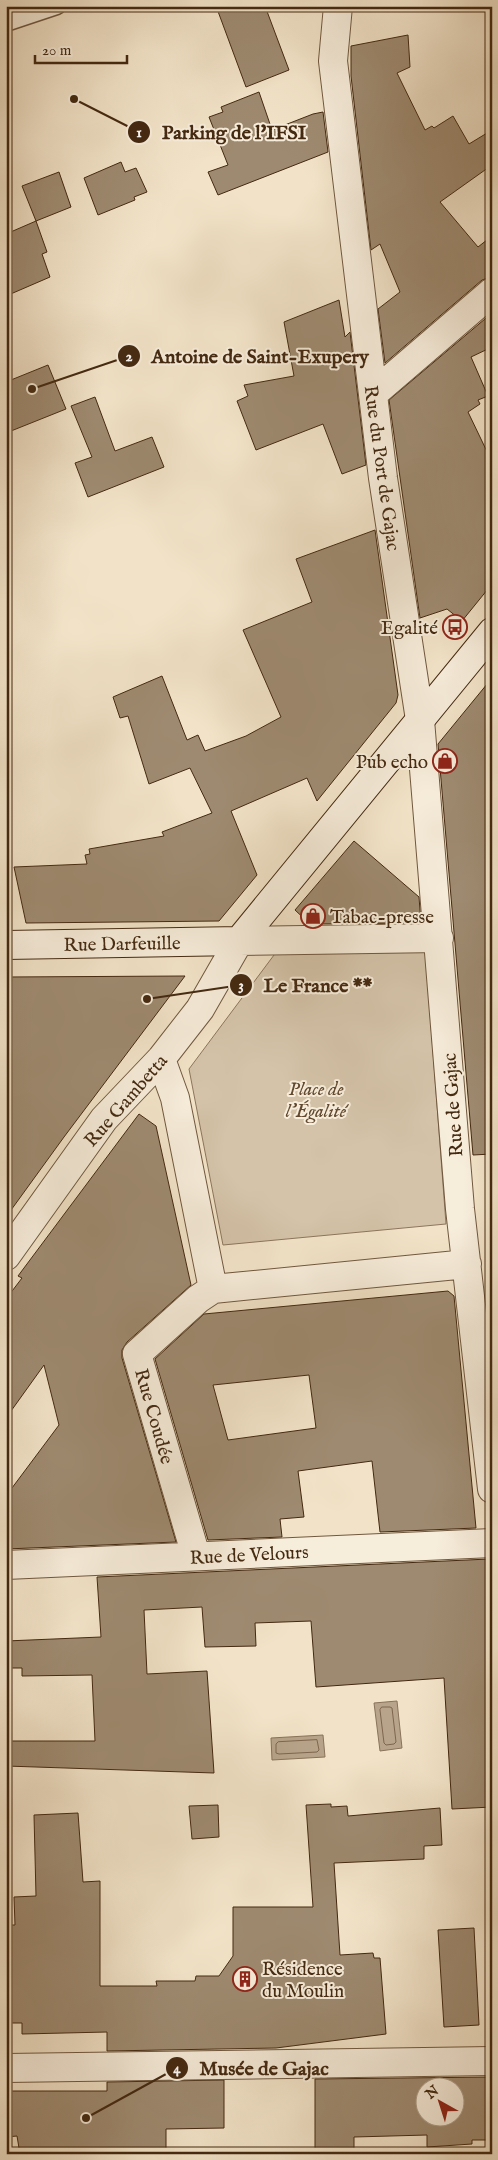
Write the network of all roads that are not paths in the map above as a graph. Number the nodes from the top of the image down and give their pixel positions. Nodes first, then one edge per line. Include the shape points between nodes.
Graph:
1 (57, 6) edge
2 (338, 6) edge
3 (6, 23) edge
4 (492, 292) edge
5 (373, 394) junction
6 (492, 632) edge
7 (420, 720) junction
8 (439, 938) junction
9 (239, 941) junction
10 (6, 945) edge
11 (161, 1058) junction
12 (9, 1246) edge
13 (467, 1264) junction
14 (205, 1294) junction
15 (492, 1489) edge
16 (492, 1543) edge
17 (196, 1556) junction
18 (6, 1565) edge
19 (492, 2061) edge
20 (6, 2068) edge

1 - 3 lane
2 - 5 street, Rue du Port de Gajac via 333,61
4 - 5 street
5 - 7 street, Rue du Port de Gajac
6 - 7 street, Rue Gambetta
7 - 8 street, Rue de Gajac
7 - 9 street, Rue Gambetta
8 - 9 street
8 - 13 street, Rue de Gajac
9 - 10 street, Rue Darfeuille
9 - 11 street, Rue Gambetta via 200,1009
11 - 12 street, Rue Gambetta via 104,1119
11 - 14 street via 175,1098
13 - 14 street
13 - 15 street, Rue de Gajac
14 - 17 street, Rue Coudée via 138,1354
16 - 17 street, Rue de Velours
17 - 18 street, Rue de Velours
19 - 20 street

